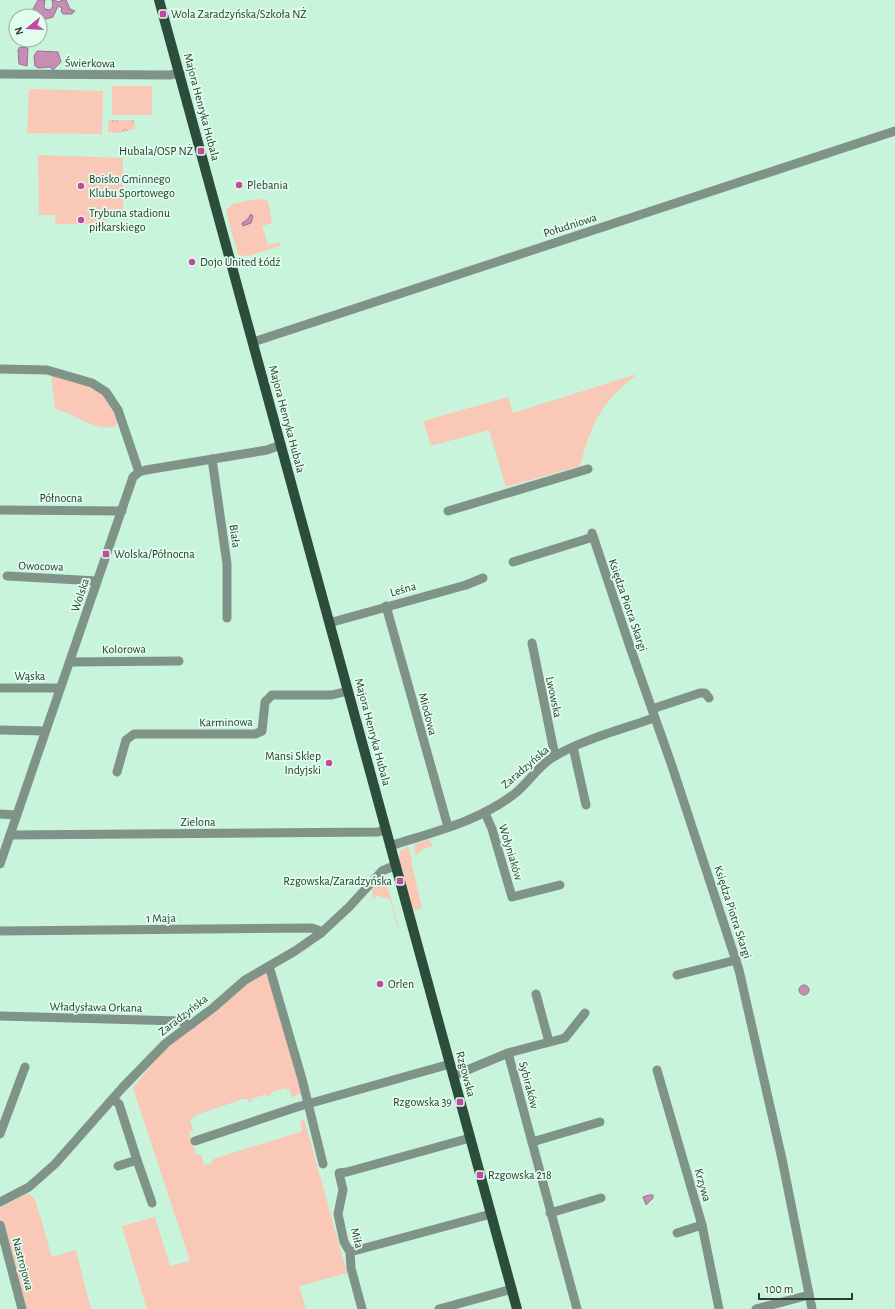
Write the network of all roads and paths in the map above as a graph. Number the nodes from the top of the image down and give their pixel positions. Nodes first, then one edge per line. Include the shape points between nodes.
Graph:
1 (159, 0) edge
2 (180, 73) junction
3 (0, 74) edge
4 (895, 131) edge
5 (253, 342) junction
6 (0, 369) edge
7 (281, 445) junction
8 (212, 459) junction
9 (588, 469) dead end
10 (139, 472) junction
11 (0, 510) edge
12 (122, 511) junction
13 (448, 511) dead end
14 (513, 562) dead end
15 (7, 576) dead end
16 (483, 578) dead end
17 (97, 581) junction
18 (386, 606) junction
19 (227, 618) dead end
20 (329, 623) junction
21 (532, 643) dead end
22 (179, 660) dead end
23 (70, 662) junction
24 (0, 688) edge
25 (60, 688) junction
26 (348, 692) junction
27 (710, 698) dead end
28 (653, 713) junction
29 (0, 730) edge
30 (45, 731) junction
31 (573, 747) junction
32 (555, 756) junction
33 (117, 772) dead end
34 (586, 805) dead end
35 (0, 814) edge
36 (485, 814) junction
37 (17, 815) junction
38 (448, 827) junction
39 (386, 830) junction
40 (10, 835) junction
41 (390, 846) junction
42 (0, 864) edge
43 (396, 865) junction
44 (560, 884) dead end
45 (0, 931) edge
46 (321, 933) junction
47 (736, 960) junction
48 (269, 966) junction
49 (677, 975) dead end
50 (536, 994) dead end
51 (585, 1013) dead end
52 (0, 1016) edge
53 (192, 1024) junction
54 (549, 1042) junction
55 (508, 1053) junction
56 (450, 1064) junction
57 (25, 1067) dead end
58 (657, 1070) dead end
59 (453, 1076) junction
60 (113, 1099) junction
61 (308, 1104) junction
62 (600, 1122) dead end
63 (0, 1134) edge
64 (470, 1138) junction
65 (195, 1141) dead end
66 (532, 1142) junction
67 (137, 1160) junction
68 (323, 1164) dead end
69 (118, 1166) dead end
70 (600, 1198) dead end
71 (0, 1202) edge
72 (152, 1203) dead end
73 (550, 1213) junction
74 (491, 1214) junction
75 (0, 1225) edge
76 (702, 1225) junction
77 (677, 1233) dead end
78 (350, 1252) junction
79 (512, 1289) junction
80 (809, 1295) junction
81 (22, 1309) edge
82 (362, 1309) edge
83 (439, 1309) edge
84 (517, 1309) edge
85 (577, 1309) edge
86 (720, 1309) edge
87 (756, 1309) edge
88 (812, 1309) edge

1 - 2 main road, Majora Henryka Hubala
2 - 3 street, Świerkowa via 170,76
2 - 5 main road, Majora Henryka Hubala
4 - 5 street, Południowa
5 - 7 main road, Majora Henryka Hubala
6 - 10 street via 47,370 92,383 106,392 118,410
7 - 8 street via 267,450
7 - 20 main road, Majora Henryka Hubala
8 - 10 street
8 - 19 street, Biała via 227,564
9 - 13 street
10 - 12 street, Wolska via 133,478
11 - 12 street, Północna
12 - 17 street, Wolska
14 - 28 street, Księdza Piotra Skargi via 593,535
15 - 17 street, Owocowa
16 - 18 street, Leśna via 466,585
17 - 23 street, Wolska
18 - 20 street, Leśna
18 - 38 street, Miodowa
20 - 26 main road, Majora Henryka Hubala
21 - 32 street, Lwowska
22 - 23 street, Kolorowa
23 - 25 street, Wolska
24 - 25 street, Wąska
25 - 30 street, Wolska
26 - 33 street, Karminowa via 332,695 272,695 265,702 263,724 259,733 134,734 125,743
26 - 39 main road, Majora Henryka Hubala
27 - 28 street, Zaradzyńska via 705,693 700,693
28 - 31 street, Zaradzyńska
28 - 47 street, Księdza Piotra Skargi
29 - 30 street
30 - 37 street, Wolska
31 - 32 street, Zaradzyńska
31 - 34 street
32 - 36 street, Zaradzyńska via 541,766 514,794
35 - 37 street
36 - 38 street, Zaradzyńska
36 - 44 street, Wołyniaków via 492,829 512,897
37 - 40 street, Wolska
38 - 41 street, Zaradzyńska
39 - 40 street, Zielona
39 - 41 main road, Majora Henryka Hubala
40 - 42 street, Wolska
41 - 43 main road, Rzgowska
43 - 46 street, Zaradzyńska via 382,871
43 - 56 main road, Rzgowska
45 - 46 street, 1 Maja via 312,928
46 - 48 street, Zaradzyńska
47 - 49 street
47 - 80 street, Księdza Piotra Skargi via 782,1159
48 - 53 street, Zaradzyńska via 232,990
48 - 61 street
50 - 54 street
51 - 54 street, Sybiraków via 565,1038
52 - 53 street, Władysława Orkana via 179,1021
53 - 60 street, Zaradzyńska via 166,1043
54 - 55 street, Sybiraków
55 - 59 street
55 - 66 street, Sybiraków
56 - 59 main road, Rzgowska
56 - 61 street
57 - 63 street
58 - 76 street, Krzywa
59 - 64 main road, Rzgowska
60 - 67 street via 119,1104
60 - 71 street, Zaradzyńska via 55,1164 29,1187
61 - 65 street
61 - 68 street
62 - 66 street
64 - 74 main road, Rzgowska
64 - 78 street, Miła via 339,1173 344,1190 338,1214 344,1242
66 - 73 street, Sybiraków
67 - 69 street
67 - 72 street
70 - 73 street
73 - 85 street, Sybiraków
74 - 78 street
74 - 79 main road, Rzgowska
75 - 81 street, Nastrojowa
76 - 77 street
76 - 86 street, Krzywa
78 - 82 street, Miła via 351,1268
79 - 83 street
79 - 84 main road, Rzgowska
80 - 87 street
80 - 88 street, Księdza Piotra Skargi

